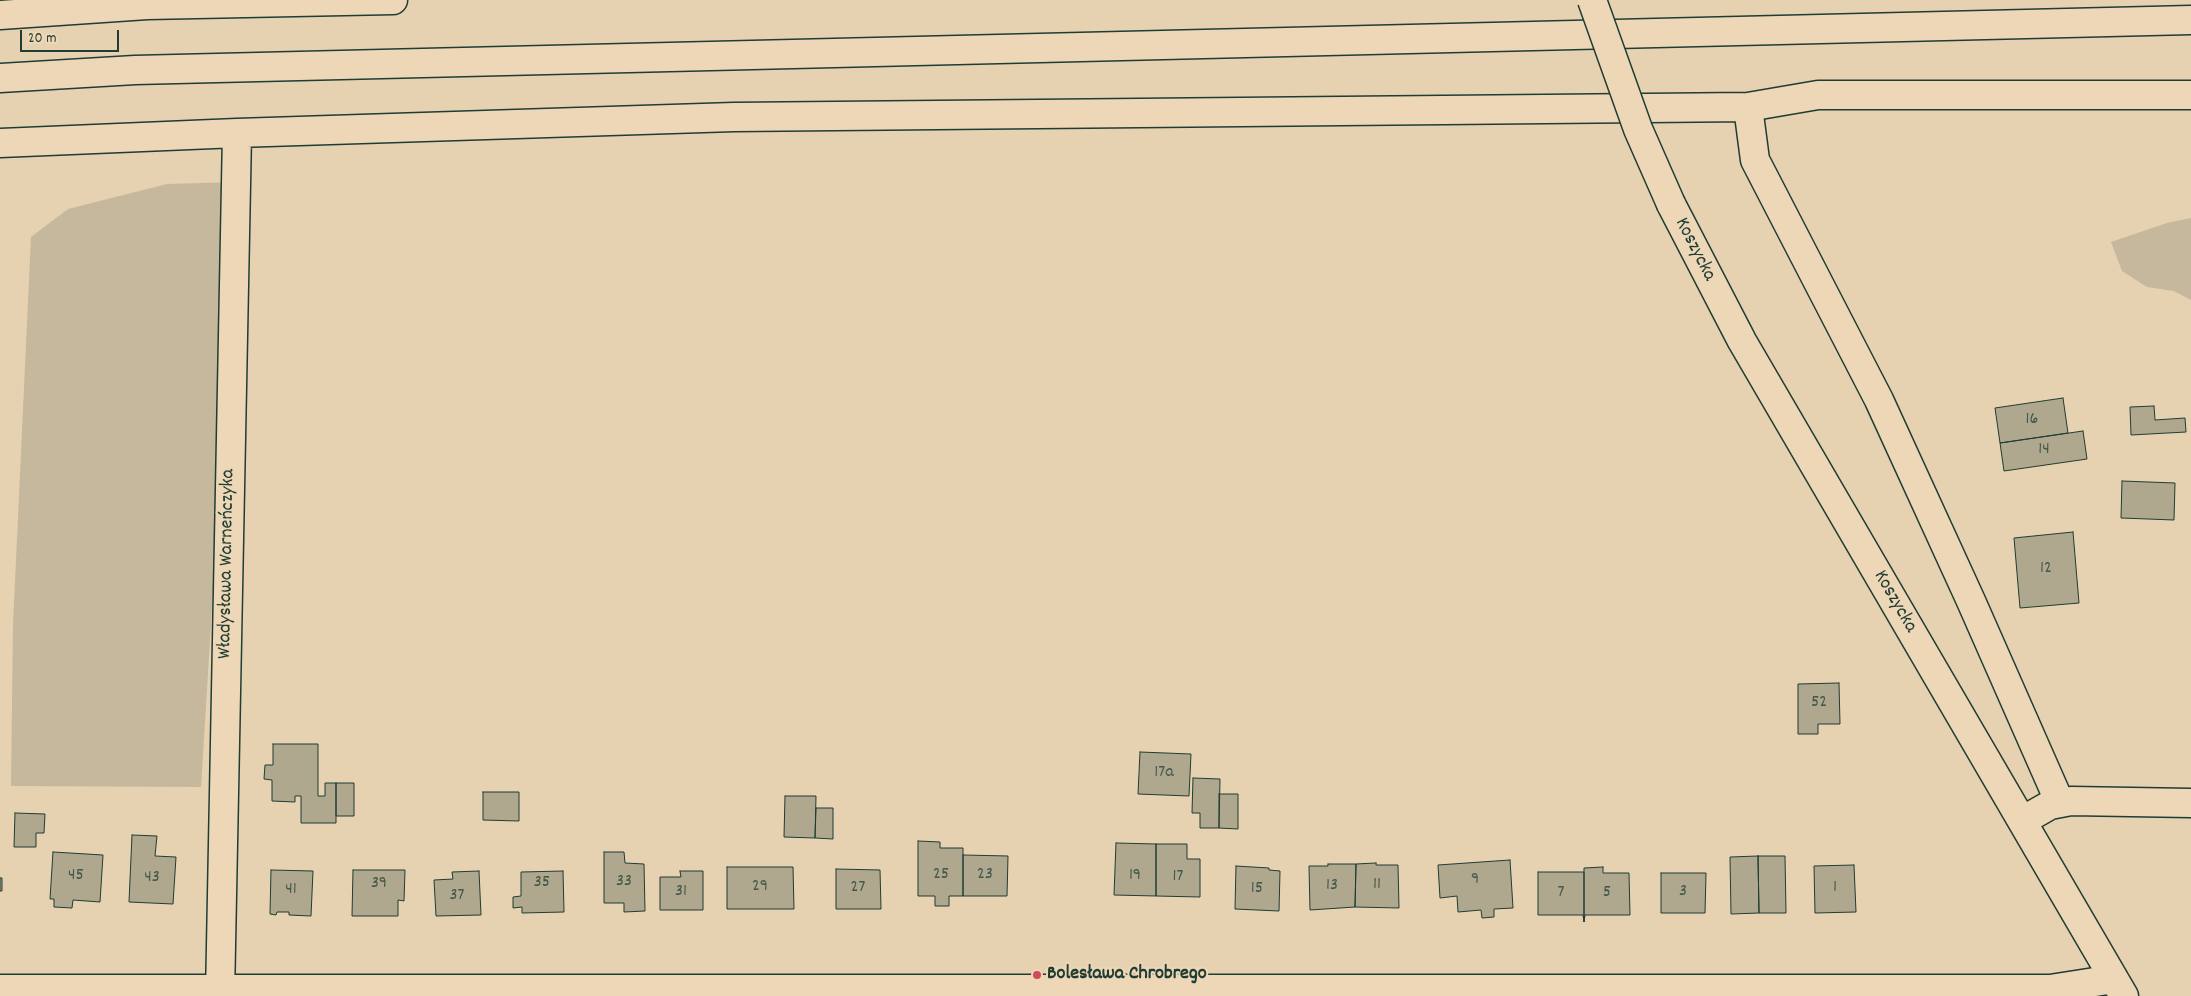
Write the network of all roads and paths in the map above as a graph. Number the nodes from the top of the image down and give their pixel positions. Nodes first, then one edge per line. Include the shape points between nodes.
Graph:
1 (393, 0) edge
2 (1592, 0) edge
3 (0, 15) edge
4 (2191, 20) edge
5 (0, 78) edge
6 (2191, 95) edge
7 (1748, 108) junction
8 (237, 132) junction
9 (0, 143) edge
10 (2060, 803) junction
11 (2191, 803) edge
12 (2022, 821) junction
13 (2119, 987) edge
14 (0, 989) edge
15 (220, 992) edge
16 (1197, 993) edge

1 - 3 street via 147,5
2 - 12 street, Koszycka, bridge via 1638,128 1671,204 1742,341
4 - 5 street via 135,70
6 - 7 street via 1818,95
7 - 8 street via 734,117
7 - 10 street via 1755,160 1879,400
8 - 9 street
8 - 15 street, Władysława Warneńczyka
10 - 11 street via 2071,800
10 - 12 street
12 - 13 street, Koszycka
13 - 16 street
14 - 15 street
15 - 16 street

